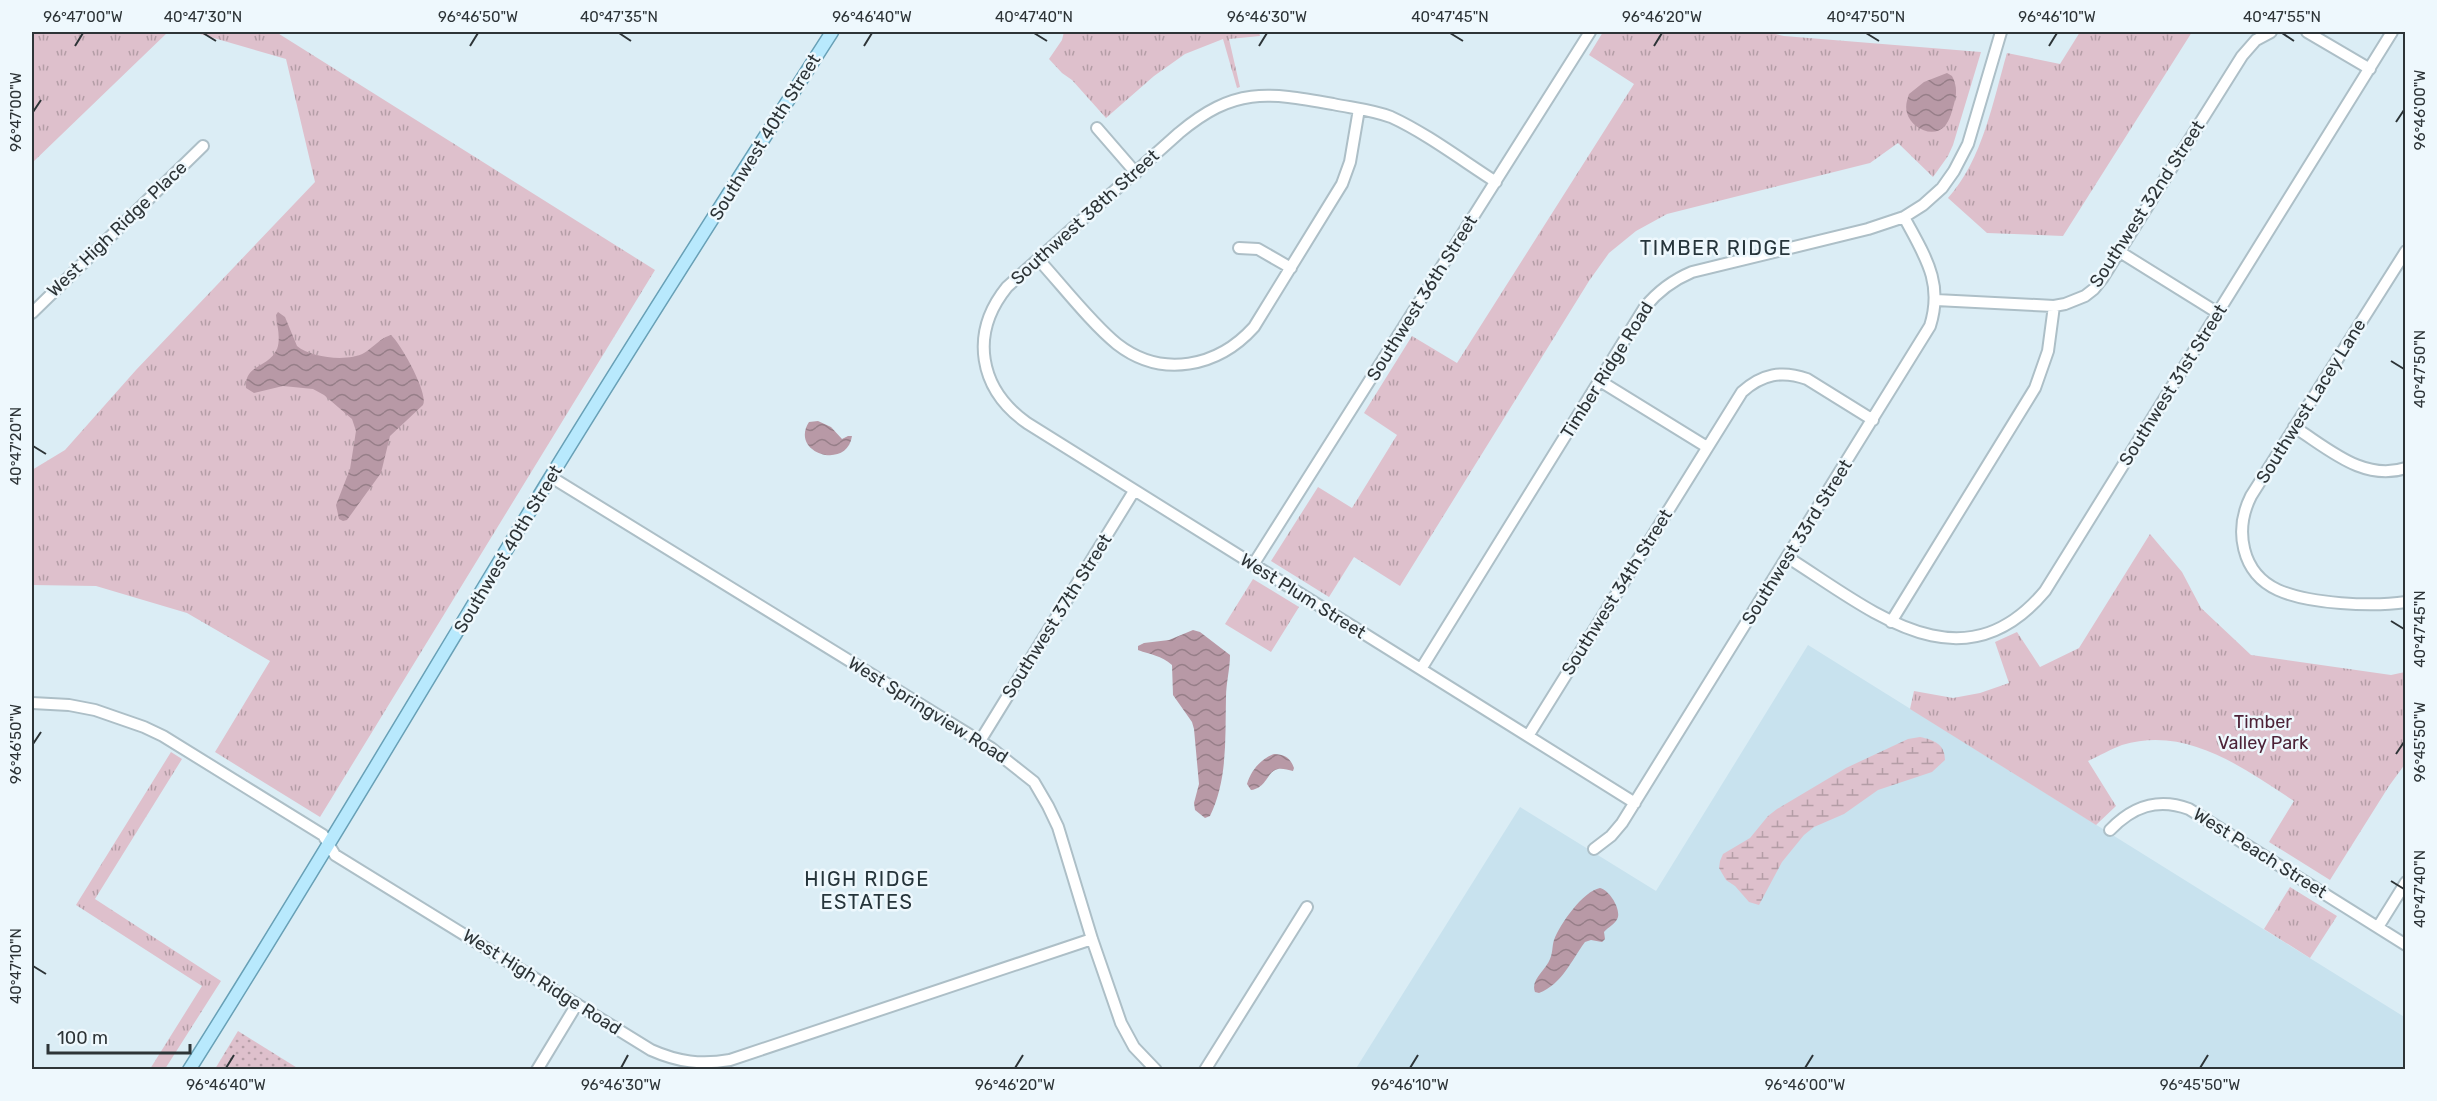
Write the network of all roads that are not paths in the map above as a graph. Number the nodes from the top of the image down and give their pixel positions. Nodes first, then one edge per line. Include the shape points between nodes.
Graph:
1 (832, 32) edge
2 (1590, 32) edge
3 (2001, 32) edge
4 (2271, 32) edge
5 (2307, 32) edge
6 (2392, 32) edge
7 (2370, 69) junction
8 (1359, 109) junction
9 (1097, 129) dead end
10 (203, 146) dead end
11 (1136, 172) junction
12 (1496, 182) junction
13 (1904, 217) junction
14 (1239, 248) dead end
15 (2406, 251) edge
16 (2120, 252) junction
17 (1038, 259) junction
18 (1291, 268) junction
19 (1936, 300) junction
20 (2054, 306) junction
21 (32, 313) edge
22 (2218, 313) junction
23 (987, 374) joint
24 (1600, 381) junction
25 (1873, 420) junction
26 (2294, 427) junction
27 (1707, 447) junction
28 (2402, 469) edge
29 (551, 477) junction
30 (1134, 490) junction
31 (1787, 557) junction
32 (1253, 565) junction
33 (2406, 602) edge
34 (1891, 622) junction
35 (1421, 669) junction
36 (32, 704) edge
37 (1528, 736) junction
38 (980, 741) junction
39 (1635, 803) junction
40 (2110, 830) dead end
41 (329, 844) junction
42 (1594, 849) dead end
43 (2406, 882) edge
44 (1307, 907) dead end
45 (2378, 927) junction
46 (1092, 939) junction
47 (2406, 945) edge
48 (577, 1004) junction
49 (189, 1070) edge
50 (537, 1070) edge
51 (1156, 1070) edge
52 (1206, 1070) edge

1 - 29 main road, Southwest 40th Street
2 - 12 street, Southwest 36th Street
3 - 13 street, Timber Ridge Road via 1961,160 1934,196
4 - 16 street, Southwest 32nd Street via 2256,40 2242,56
5 - 7 street
6 - 7 street, Southwest 31st Street
7 - 22 street, Southwest 31st Street
8 - 11 street, Southwest 38th Street via 1279,96 1241,99 1208,111
8 - 12 street, Southwest 38th Street via 1378,112 1402,123
8 - 18 street via 1342,184
9 - 11 street
10 - 21 street, West High Ridge Place
11 - 17 street, Southwest 38th Street
12 - 32 street, Southwest 36th Street
13 - 19 street, Southwest 33rd Street via 1931,269
13 - 24 street, Timber Ridge Road via 1886,225 1680,277 1655,295
14 - 18 street via 1258,249
15 - 26 street, Southwest Lacey Lane
16 - 20 street, Southwest 32nd Street via 2094,289 2076,301
16 - 22 street
17 - 18 street via 1108,336 1126,350 1154,362 1176,364 1224,353 1246,335
17 - 23 street, Southwest 38th Street via 1007,287 990,315 984,340
19 - 20 street
19 - 25 street, Southwest 33rd Street via 1930,326
20 - 34 street via 2048,351 2035,388
22 - 34 street, Southwest 31st Street via 2034,604 2003,627 1964,638 1925,635
23 - 30 street, West Plum Street via 999,398 1016,415
24 - 27 street
24 - 35 street, Timber Ridge Road
25 - 27 street, Southwest 34th Street via 1807,379 1772,375 1742,392
25 - 31 street, Southwest 33rd Street
26 - 28 street via 2364,469
26 - 33 street, Southwest Lacey Lane via 2245,508 2241,534 2246,558 2260,578 2290,595 2366,605
27 - 37 street, Southwest 34th Street
29 - 38 street, West Springview Road
29 - 41 main road, Southwest 40th Street
30 - 32 street, West Plum Street
30 - 38 street, Southwest 37th Street
31 - 34 street
31 - 39 street, Southwest 33rd Street
32 - 35 street, West Plum Street
35 - 37 street, West Plum Street
36 - 41 street, West High Ridge Road via 95,710 144,727 323,835
37 - 39 street, West Plum Street
38 - 46 street, West Springview Road via 1022,771 1041,792 1058,827
39 - 42 street, Southwest 33rd Street via 1611,836
40 - 45 street, West Peach Street via 2137,808 2162,803 2180,805 2199,813
41 - 48 street, West High Ridge Road via 335,855
41 - 49 main road, Southwest 40th Street
43 - 45 street
44 - 52 street
45 - 47 street, West Peach Street
46 - 48 street, West High Ridge Road via 715,1062 666,1056
46 - 51 street, West Springview Road via 1121,1023 1134,1047
48 - 50 street

